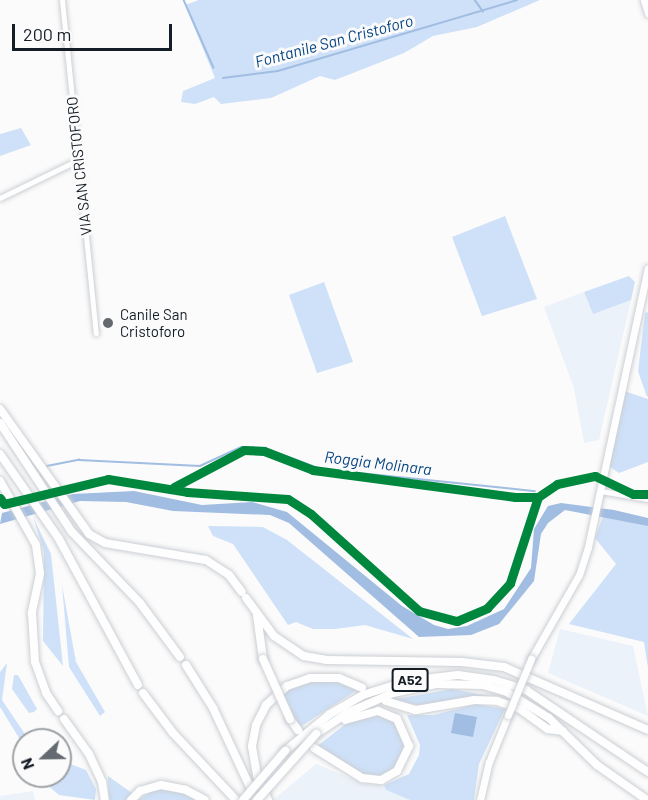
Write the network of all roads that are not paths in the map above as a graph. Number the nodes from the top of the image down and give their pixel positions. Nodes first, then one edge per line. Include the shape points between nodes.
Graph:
1 (62, 0) edge
2 (644, 0) edge
3 (648, 13) edge
4 (78, 160) junction
5 (2, 195) edge
6 (648, 268) edge
7 (96, 333) dead end
8 (0, 409) edge
9 (0, 423) edge
10 (0, 454) edge
11 (0, 481) edge
12 (45, 482) junction
13 (600, 490) junction
14 (648, 499) edge
15 (257, 614) junction
16 (362, 688) dead end
17 (386, 701) dead end
18 (58, 711) dead end
19 (64, 719) dead end
20 (298, 730) dead end
21 (648, 730) edge
22 (566, 732) junction
23 (320, 734) junction
24 (314, 748) dead end
25 (648, 772) edge
26 (102, 782) junction
27 (100, 800) edge
28 (105, 800) edge
29 (131, 800) edge
30 (205, 800) edge
31 (236, 800) edge
32 (246, 800) edge
33 (257, 800) edge
34 (268, 800) edge
35 (480, 800) edge
36 (647, 800) edge

1 - 4 street, VIA SAN CRISTOFORO
2 - 3 main road
4 - 5 street
4 - 7 street, VIA SAN CRISTOFORO
6 - 13 main road
8 - 12 highway
9 - 12 highway
10 - 31 highway via 59,539 141,689 173,733
11 - 18 highway via 36,544 40,574 32,613 35,662 46,693
12 - 15 highway via 97,539 206,560 229,574
12 - 33 highway via 72,532 140,603 183,661 213,708
13 - 14 street
13 - 35 main road, bridge via 579,575 531,659 489,762
15 - 20 highway, bridge via 263,659
15 - 21 highway via 274,636 307,657 492,665 560,688
16 - 34 highway via 339,678 310,678 288,686 266,705 256,725 252,746 257,775
17 - 22 highway via 406,709 427,710 474,700 497,701 520,708 548,729
19 - 26 highway via 89,754
22 - 23 highway, A52 via 507,692 471,683 447,683 377,698
22 - 36 highway, A52 via 597,765
23 - 24 highway via 350,717 378,711 389,714 403,727 408,755 397,771 372,780 337,766
23 - 33 highway, A52, bridge
25 - 32 highway, A52, bridge via 525,690 458,675 417,679 363,695 330,714 285,751
26 - 27 highway
26 - 28 highway
29 - 30 highway via 140,791 161,785 186,790

